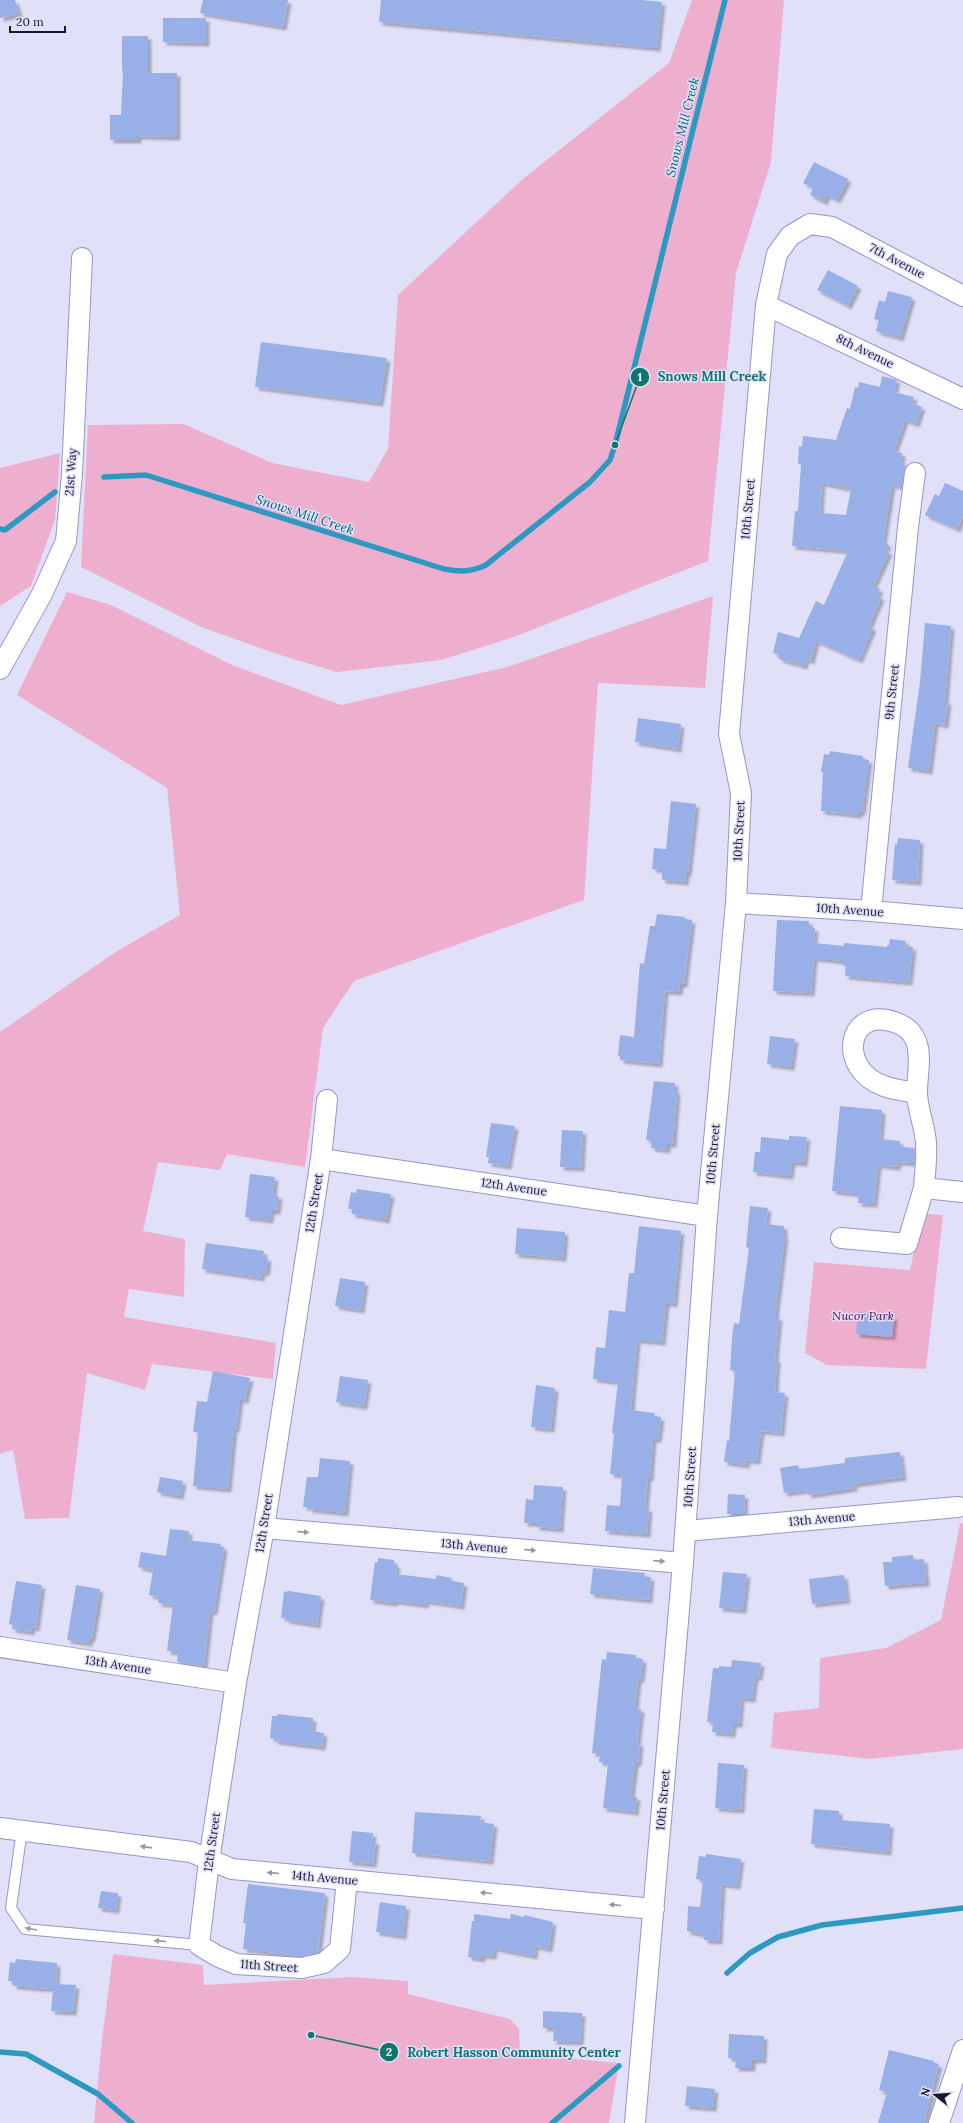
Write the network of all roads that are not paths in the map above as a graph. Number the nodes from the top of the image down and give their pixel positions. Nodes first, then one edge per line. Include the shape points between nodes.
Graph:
1 (832, 227) joint
2 (82, 258) dead end
3 (963, 296) edge
4 (766, 305) junction
5 (963, 399) edge
6 (915, 473) dead end
7 (0, 669) edge
8 (736, 904) junction
9 (871, 911) junction
10 (963, 919) edge
11 (917, 1093) dead end
12 (327, 1100) dead end
13 (321, 1159) junction
14 (924, 1188) junction
15 (963, 1192) edge
16 (707, 1216) junction
17 (841, 1238) dead end
18 (958, 1507) dead end
19 (264, 1528) junction
20 (686, 1531) junction
21 (683, 1563) junction
22 (0, 1647) edge
23 (236, 1683) junction
24 (0, 1828) edge
25 (22, 1830) junction
26 (210, 1861) junction
27 (347, 1880) junction
28 (654, 1909) junction
29 (199, 1945) junction
30 (963, 2050) edge
31 (635, 2123) edge
32 (939, 2123) edge

1 - 3 street, 7th Avenue
1 - 4 street, 10th Street via 810,224 790,236 777,254
2 - 7 street, 21st Way via 72,474 66,541 42,594
4 - 5 street, 8th Avenue
4 - 8 street, 10th Street via 729,734 741,793
6 - 9 street, 9th Street
8 - 9 street, 10th Avenue
8 - 16 street, 10th Street
9 - 10 street, 10th Avenue
11 - 14 street via 926,1142
12 - 13 street, 12th Street
13 - 16 street, 12th Avenue
13 - 19 street, 12th Street
14 - 15 street
14 - 17 street via 907,1244
16 - 20 street, 10th Street
18 - 20 street, 13th Avenue
19 -> 21 street, 13th Avenue
19 - 23 street, 12th Street
20 - 21 street, 10th Street
21 - 28 street, 10th Street
22 - 23 street, 13th Avenue
23 - 26 street, 12th Street
24 - 25 street, 14th Avenue
26 -> 25 street, 14th Avenue via 191,1852
29 -> 25 lane via 25,1929 11,1908
27 -> 26 street, 14th Avenue via 232,1869
26 - 29 street, 12th Street
28 -> 27 street, 14th Avenue
27 - 29 street, 11th Street via 340,1949 324,1964 302,1968 236,1964
28 - 31 street, 10th Street
30 - 32 street

